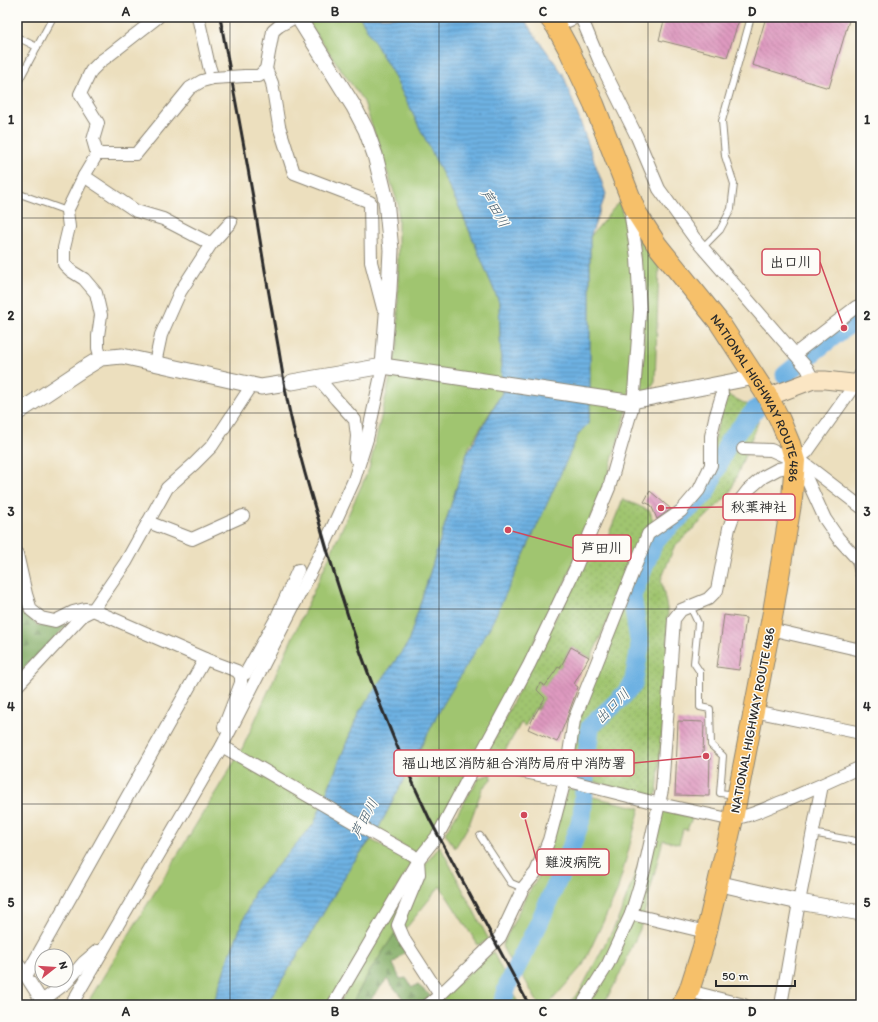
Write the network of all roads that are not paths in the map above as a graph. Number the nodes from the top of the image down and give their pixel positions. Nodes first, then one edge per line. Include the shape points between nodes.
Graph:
1 (53, 17) edge
2 (158, 17) edge
3 (198, 17) edge
4 (295, 17) edge
5 (298, 17) edge
6 (577, 17) edge
7 (581, 17) edge
8 (751, 17) edge
9 (552, 22) edge
10 (17, 37) edge
11 (36, 47) junction
12 (266, 69) junction
13 (213, 78) junction
14 (17, 84) edge
15 (97, 154) junction
16 (84, 176) junction
17 (17, 193) edge
18 (67, 212) junction
19 (636, 212) junction
20 (231, 222) dead end
21 (211, 244) junction
22 (702, 248) junction
23 (861, 305) edge
24 (388, 310) junction
25 (794, 354) junction
26 (100, 358) junction
27 (155, 363) junction
28 (387, 367) junction
29 (810, 374) junction
30 (755, 377) junction
31 (318, 378) junction
32 (859, 380) edge
33 (721, 384) junction
34 (252, 385) junction
35 (768, 397) junction
36 (630, 402) junction
37 (20, 408) edge
38 (743, 449) dead end
39 (794, 461) junction
40 (357, 468) junction
41 (861, 507) edge
42 (243, 516) dead end
43 (148, 522) junction
44 (17, 554) edge
45 (859, 558) edge
46 (298, 570) dead end
47 (861, 572) edge
48 (690, 606) junction
49 (93, 610) junction
50 (770, 629) junction
51 (861, 650) edge
52 (206, 659) junction
53 (241, 676) junction
54 (17, 686) edge
55 (754, 711) junction
56 (225, 733) junction
57 (861, 733) edge
58 (222, 746) junction
59 (476, 762) junction
60 (861, 767) edge
61 (567, 780) junction
62 (822, 785) junction
63 (738, 796) junction
64 (657, 803) junction
65 (733, 819) junction
66 (812, 833) junction
67 (480, 836) dead end
68 (861, 842) edge
69 (415, 858) junction
70 (717, 883) junction
71 (523, 888) junction
72 (799, 902) junction
73 (861, 913) edge
74 (631, 914) junction
75 (706, 932) junction
76 (102, 952) junction
77 (17, 962) edge
78 (26, 976) junction
79 (440, 995) junction
80 (688, 1000) edge
81 (71, 1005) edge
82 (333, 1005) edge
83 (428, 1005) edge
84 (582, 1005) edge
85 (744, 1005) edge
86 (782, 1005) edge

1 - 11 lane
2 - 15 street via 101,61 91,71 80,94 98,123 93,140
3 - 13 street
4 - 12 street via 273,32
5 - 24 street via 354,107 375,155 386,200 391,250
6 - 9 street
7 - 22 street via 660,189
8 - 22 lane via 722,121 725,156 734,184 731,209 720,230
9 - 19 highway, NATIONAL HIGHWAY ROUTE 486 via 569,50 594,104
10 - 11 lane
11 - 14 lane
12 - 13 street, bridge via 259,76
12 - 24 street via 272,83 279,126 294,173 370,202 370,262 383,308
13 - 15 street via 190,88 136,154
15 - 16 street
16 - 18 street
16 - 21 street via 136,211 163,219
17 - 18 lane
18 - 26 street via 69,227 64,248 64,264 84,279 96,293 101,315 98,336
19 - 30 highway, NATIONAL HIGHWAY ROUTE 486 via 657,245 719,322
19 - 36 street via 631,217 637,258 640,310
20 - 21 street
21 - 27 street via 180,292 162,335
22 - 25 street
23 - 25 street
24 - 28 street
25 - 29 street
26 - 27 street via 122,356
26 - 37 street
27 - 34 street
28 - 31 street
28 - 36 street
28 - 40 street
29 - 32 main road via 825,380
29 - 35 main road
30 - 33 street
30 - 35 highway, NATIONAL HIGHWAY ROUTE 486
31 - 34 street via 261,387
31 - 40 street via 355,420 357,436 354,464
32 - 39 street via 807,452
33 - 36 street
33 - 61 street via 722,395 711,436 711,465 699,490 681,511 648,534 574,720
34 - 43 street via 212,446 167,488
35 - 39 highway, NATIONAL HIGHWAY ROUTE 486 via 790,444
36 - 59 street via 609,488 576,567 529,665
38 - 39 street via 771,450
39 - 41 street via 804,463
39 - 45 street via 805,475 825,519 838,538
39 - 48 street via 764,477 748,490 738,503 729,528 717,590 708,599
39 - 50 highway, NATIONAL HIGHWAY ROUTE 486 via 792,498
40 - 56 street via 325,544
42 - 43 street via 192,539
43 - 49 street via 126,562
44 - 49 street via 31,610 41,618 55,621 73,612
45 - 47 street
46 - 53 street via 276,619 246,673
48 - 63 lane via 698,623 694,662 700,672 700,707 710,709 711,745 723,756 720,793
48 - 64 street via 681,610 674,619 662,790
49 - 52 street
49 - 54 street via 83,615
50 - 51 street
50 - 55 highway, NATIONAL HIGHWAY ROUTE 486
52 - 53 street via 237,671
52 - 78 street
53 - 56 street
55 - 57 street
55 - 63 highway, NATIONAL HIGHWAY ROUTE 486
56 - 58 street
58 - 69 street
58 - 76 street
59 - 61 street
59 - 69 street via 438,835
60 - 62 street
61 - 64 street
61 - 71 street via 549,840 536,872
62 - 65 street
62 - 66 street
63 - 65 highway, NATIONAL HIGHWAY ROUTE 486
64 - 65 street
64 - 74 street via 644,871
65 - 70 highway, NATIONAL HIGHWAY ROUTE 486
66 - 68 lane
66 - 72 street
67 - 71 lane via 511,884
69 - 79 street via 419,874 398,925 404,941
69 - 82 street
70 - 72 street
70 - 75 highway, NATIONAL HIGHWAY ROUTE 486
71 - 79 street via 500,937
72 - 73 street
72 - 86 street
74 - 75 street
74 - 84 street via 608,964
75 - 80 highway, NATIONAL HIGHWAY ROUTE 486
76 - 78 street via 97,951 88,958 66,983 46,998 40,998
76 - 81 street
77 - 78 street
79 - 83 street
80 - 85 street

